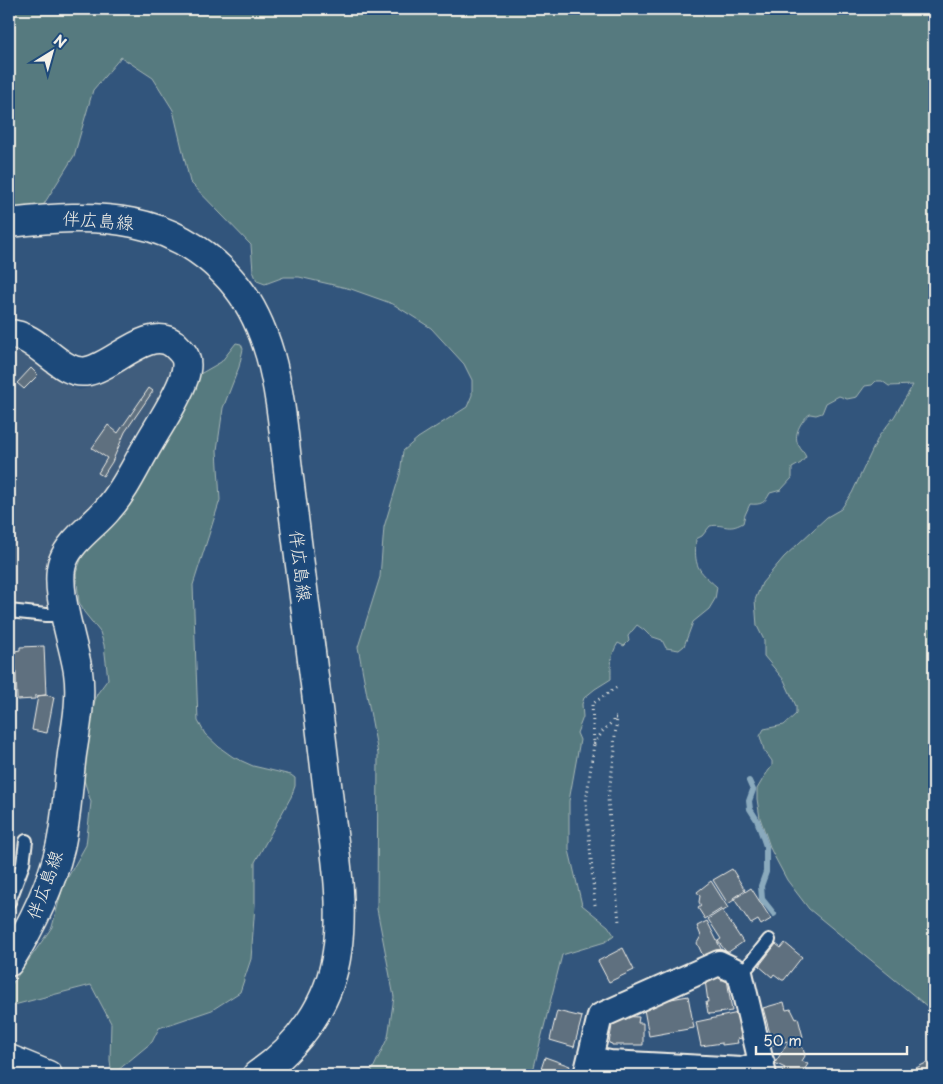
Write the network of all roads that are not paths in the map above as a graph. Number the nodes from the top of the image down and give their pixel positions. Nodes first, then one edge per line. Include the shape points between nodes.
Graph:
1 (9, 224) edge
2 (9, 334) edge
3 (9, 612) edge
4 (66, 615) junction
5 (26, 841) dead end
6 (9, 902) edge
7 (769, 940) dead end
8 (9, 962) edge
9 (740, 973) junction
10 (9, 1059) edge
11 (588, 1067) edge
12 (763, 1069) edge
13 (48, 1075) edge
14 (257, 1075) edge

1 - 14 main road, 伴広島線 via 71,217 113,218 146,225 173,236 207,258 236,286 255,316 269,353 283,422 340,910 337,954 323,1000 295,1042
2 - 4 main road, 伴広島線 via 22,336 76,372 102,367 145,341 159,338 170,341 186,358 181,385 120,493 77,541 63,562 61,579
3 - 4 lane
4 - 8 main road, 伴広島線 via 78,674 78,699 63,827 42,901
5 - 6 lane via 23,864
7 - 9 lane
9 - 11 street via 719,963 600,1016
9 - 12 street
10 - 13 main road
11 - 12 street via 610,1063

